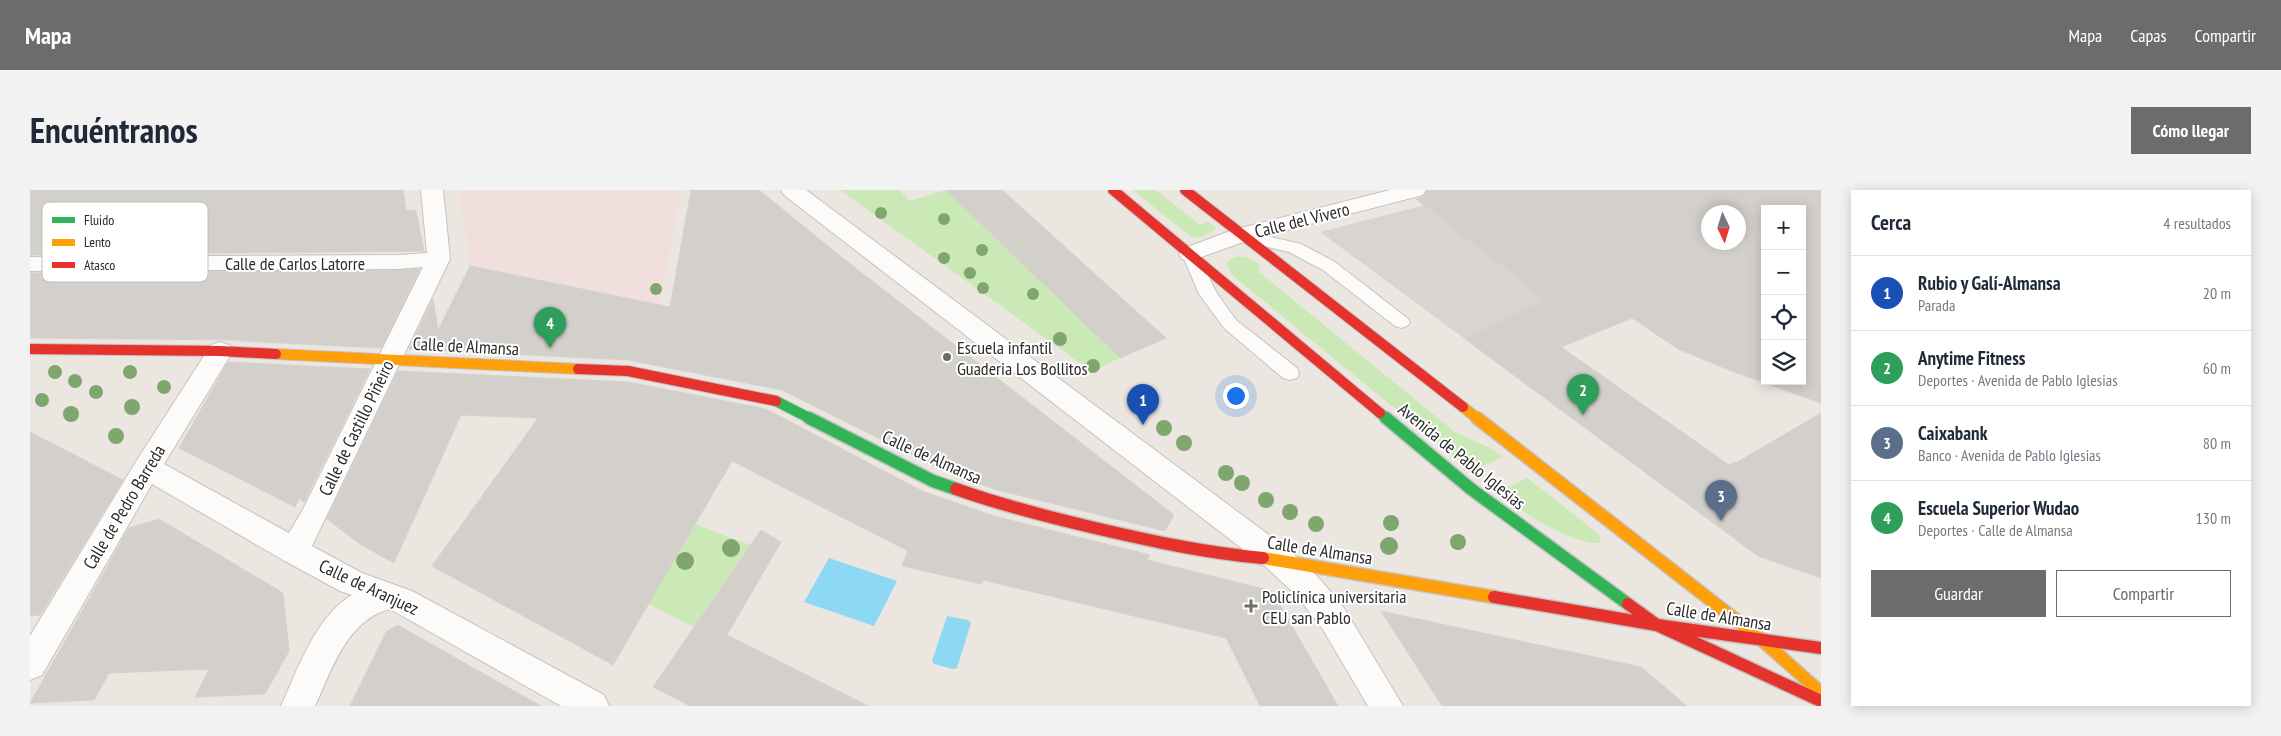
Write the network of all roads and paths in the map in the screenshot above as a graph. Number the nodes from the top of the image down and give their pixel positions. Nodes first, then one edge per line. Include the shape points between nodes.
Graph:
1 (432, 190) edge
2 (792, 190) edge
3 (1113, 190) edge
4 (1185, 190) edge
5 (1415, 190) edge
6 (1241, 235) junction
7 (1190, 254) junction
8 (439, 259) junction
9 (208, 263) edge
10 (1401, 322) dead end
11 (30, 350) edge
12 (220, 351) junction
13 (390, 360) junction
14 (1290, 373) dead end
15 (147, 468) junction
16 (294, 551) junction
17 (1278, 559) junction
18 (391, 596) junction
19 (1657, 625) junction
20 (1763, 641) junction
21 (1821, 648) edge
22 (30, 665) edge
23 (1821, 693) edge
24 (1821, 702) edge
25 (298, 706) edge
26 (592, 706) edge
27 (1386, 706) edge

1 - 8 street
2 - 17 street
3 - 7 street, Avenida de Pablo Iglesias
4 - 6 street
5 - 6 street, Calle del Vivero
6 - 7 street, Calle del Vivero
6 - 10 lane via 1295,248 1329,266
6 - 20 street
7 - 14 lane via 1208,294 1230,324
7 - 19 street, Avenida de Pablo Iglesias via 1471,488
8 - 9 street, Calle de Carlos Latorre
8 - 13 street, Calle de Castillo Piñeiro
11 - 12 street, Calle de Almansa
12 - 13 street, Calle de Almansa
12 - 15 street, Calle de Pedro Barreda
13 - 16 street, Calle de Castillo Piñeiro
13 - 17 street, Calle de Almansa via 628,371 773,399 933,481 994,503 1172,547
15 - 16 street, Calle de Aranjuez
15 - 22 street, Calle de Pedro Barreda
16 - 18 street, Calle de Aranjuez via 351,582
17 - 19 street, Calle de Almansa
17 - 27 street via 1334,618
18 - 25 street via 368,602 350,614 335,634
18 - 26 street, Calle de Aranjuez
19 - 20 street, Calle de Almansa
19 - 24 street, Avenida de Pablo Iglesias
20 - 21 street, Calle de Almansa
20 - 23 street

